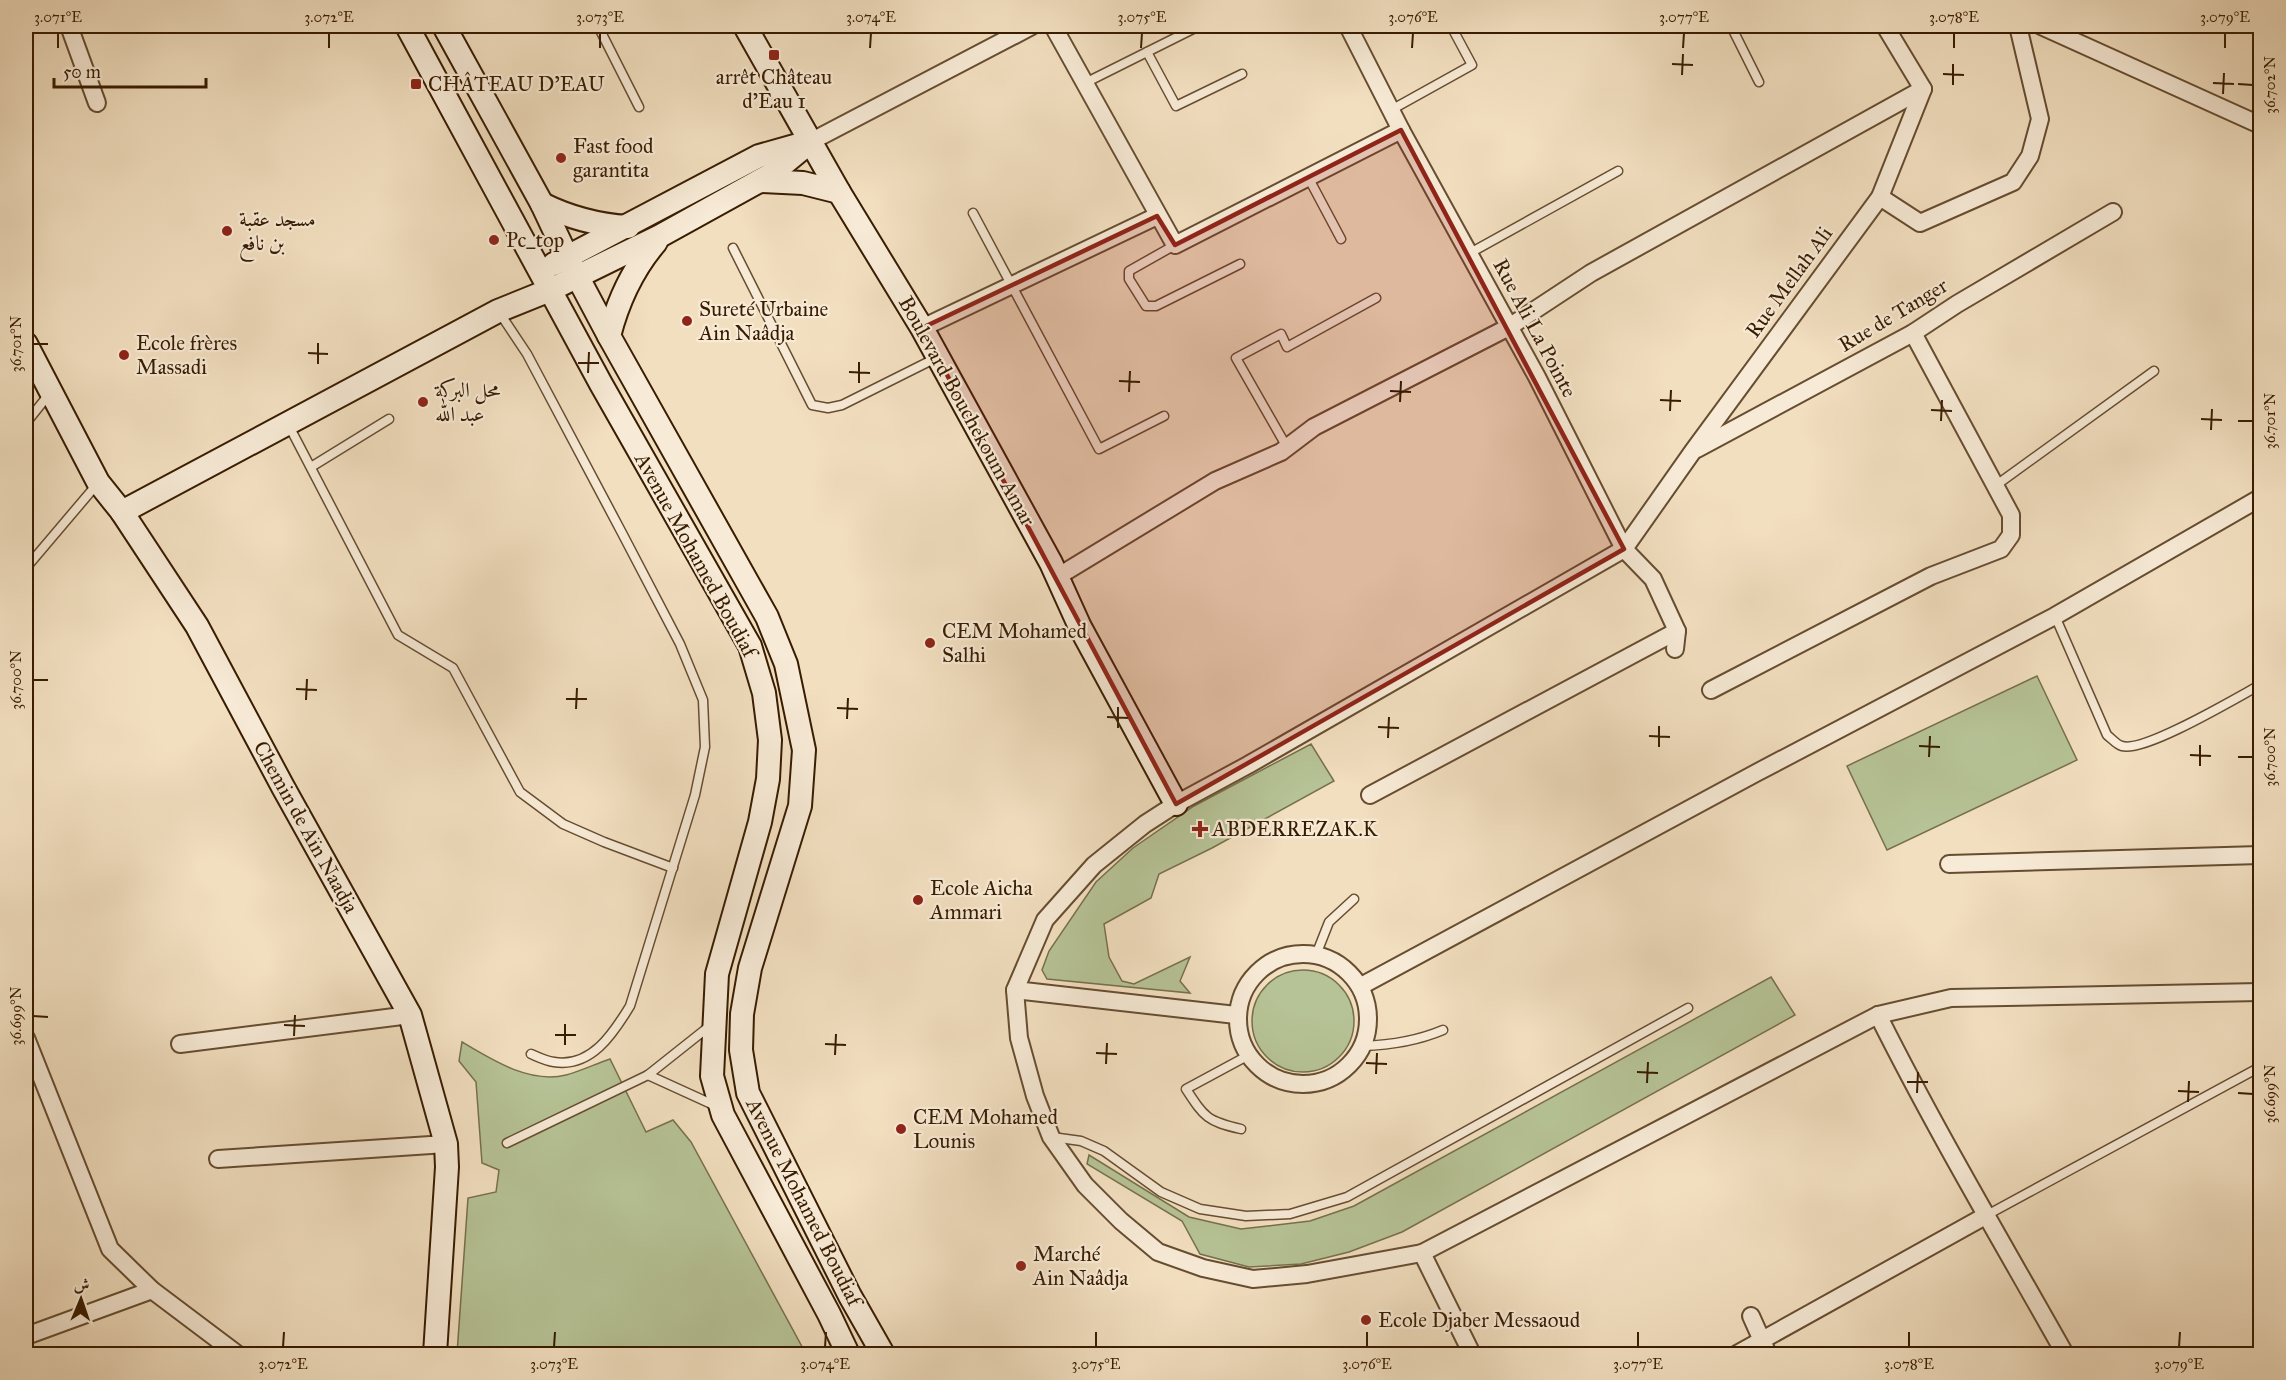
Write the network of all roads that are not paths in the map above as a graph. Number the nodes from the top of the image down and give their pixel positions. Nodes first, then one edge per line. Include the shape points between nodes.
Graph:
1 (69, 26) edge
2 (406, 26) edge
3 (444, 26) edge
4 (598, 26) edge
5 (745, 26) edge
6 (1032, 26) edge
7 (1053, 26) edge
8 (1199, 26) edge
9 (1348, 26) edge
10 (1451, 26) edge
11 (1731, 26) edge
12 (1885, 26) edge
13 (2018, 26) edge
14 (2041, 26) edge
15 (1147, 52) junction
16 (1242, 74) dead end
17 (1759, 82) dead end
18 (1084, 83) junction
19 (1923, 89) junction
20 (97, 103) dead end
21 (639, 107) dead end
22 (1391, 110) junction
23 (2260, 125) edge
24 (1401, 130) junction
25 (810, 142) junction
26 (1618, 171) dead end
27 (1308, 177) junction
28 (760, 181) junction
29 (839, 192) junction
30 (1880, 197) junction
31 (542, 204) junction
32 (2113, 212) dead end
33 (973, 213) dead end
34 (1157, 216) junction
35 (628, 227) junction
36 (660, 236) junction
37 (1341, 239) dead end
38 (1174, 245) junction
39 (733, 248) dead end
40 (1470, 253) junction
41 (567, 256) junction
42 (1240, 264) dead end
43 (579, 277) junction
44 (545, 281) junction
45 (1011, 287) junction
46 (1376, 298) dead end
47 (498, 311) junction
48 (1509, 327) junction
49 (922, 328) junction
50 (1913, 333) junction
51 (609, 336) junction
52 (26, 344) edge
53 (938, 357) junction
54 (2154, 371) dead end
55 (51, 392) junction
56 (1164, 416) dead end
57 (389, 418) dead end
58 (26, 423) edge
59 (288, 424) junction
60 (1288, 448) junction
61 (1693, 451) junction
62 (310, 467) junction
63 (98, 482) junction
64 (1995, 486) junction
65 (2260, 498) edge
66 (122, 512) junction
67 (1624, 549) junction
68 (26, 568) edge
69 (1057, 578) junction
70 (2055, 616) junction
71 (1677, 631) junction
72 (1675, 649) dead end
73 (2260, 685) edge
74 (1711, 690) dead end
75 (1370, 795) dead end
76 (1176, 804) junction
77 (2260, 855) edge
78 (1949, 864) dead end
79 (673, 868) junction
80 (1353, 899) dead end
81 (1316, 955) junction
82 (1361, 986) junction
83 (1016, 990) junction
84 (2260, 992) edge
85 (1688, 1008) dead end
86 (410, 1015) junction
87 (1236, 1015) junction
88 (1878, 1015) junction
89 (713, 1023) junction
90 (1443, 1030) dead end
91 (26, 1038) edge
92 (180, 1044) dead end
93 (1363, 1046) junction
94 (531, 1054) dead end
95 (1249, 1055) junction
96 (2260, 1067) edge
97 (648, 1076) junction
98 (721, 1108) junction
99 (1241, 1130) dead end
100 (1051, 1137) junction
101 (507, 1143) dead end
102 (446, 1144) junction
103 (218, 1159) dead end
104 (1987, 1215) junction
105 (1422, 1252) junction
106 (152, 1290) junction
107 (1751, 1316) dead end
108 (26, 1336) edge
109 (1764, 1348) edge
110 (231, 1353) edge
111 (435, 1354) edge
112 (848, 1354) edge
113 (883, 1354) edge
114 (1472, 1354) edge
115 (1737, 1354) edge
116 (2066, 1354) edge

1 - 20 street
2 - 44 main road, Avenue Mohamed Boudiaf
3 - 31 main road, Avenue Mohamed Boudiaf
4 - 21 lane
5 - 25 main road, Boulevard Bouchekoum Amar
6 - 25 street
7 - 18 street
8 - 15 lane
9 - 22 street, Rue Ali La Pointe
10 - 22 lane via 1472,65
11 - 17 lane
12 - 19 street
13 - 30 street via 2040,119 2030,156 2013,182 1920,223
14 - 23 street
15 - 16 lane via 1176,106
15 - 18 lane
18 - 34 street
19 - 30 street, Rue Mellah Ali
19 - 48 street via 1591,273
22 - 24 street, Rue Ali La Pointe
24 - 27 street
24 - 40 street, Rue Ali La Pointe
25 - 28 main road
25 - 29 main road, Boulevard Bouchekoum Amar
25 - 35 main road via 759,156
26 - 40 lane
27 - 37 lane
27 - 38 street
28 - 29 main road via 803,183
28 - 36 main road
29 - 49 main road, Boulevard Bouchekoum Amar
30 - 61 street, Rue Mellah Ali
31 - 35 main road via 584,220
31 - 41 main road, Avenue Mohamed Boudiaf
32 - 50 street, Rue de Tanger
33 - 45 lane
34 - 38 street
34 - 45 street
35 - 41 main road
36 - 43 main road
36 - 51 main road via 633,273
38 - 42 lane via 1130,271 1130,279 1146,306 1156,306
39 - 53 lane via 812,405 842,405
40 - 48 street, Rue Ali La Pointe
41 - 43 main road, Avenue Mohamed Boudiaf
41 - 44 main road
43 - 44 main road
43 - 51 main road, Avenue Mohamed Boudiaf
44 - 47 main road
44 - 89 main road, Avenue Mohamed Boudiaf via 750,646 765,693 770,740 768,779 754,845 717,974
45 - 49 street
45 - 56 lane via 1099,449
46 - 60 lane via 1287,347 1281,334 1236,358
47 - 59 main road
47 - 79 lane via 526,354 622,533 680,644 703,700 705,747
48 - 60 street via 1314,427
48 - 67 street, Rue Ali La Pointe
49 - 53 main road, Boulevard Bouchekoum Amar
50 - 61 street, Rue de Tanger
50 - 64 street
51 - 113 main road, Avenue Mohamed Boudiaf via 767,617 786,664 804,750 800,806 750,968 741,1050 748,1093
52 - 55 main road, Chemin de Aïn Naadja
53 - 69 main road, Boulevard Bouchekoum Amar
54 - 64 lane
55 - 58 lane
55 - 63 main road, Chemin de Aïn Naadja
57 - 62 lane
59 - 62 lane
59 - 66 main road
60 - 69 street via 1215,481
61 - 67 street, Rue Mellah Ali
62 - 79 lane via 398,635 453,668 520,792 563,824
63 - 66 main road, Chemin de Aïn Naadja
63 - 68 lane
64 - 74 street via 2011,515 2011,535 2001,549 1931,576
65 - 70 street
66 - 86 main road, Chemin de Aïn Naadja via 197,626
67 - 71 street, Rue Ali La Pointe via 1653,579
67 - 76 street
69 - 76 main road, Boulevard Bouchekoum Amar
70 - 73 lane via 2107,735 2121,746 2137,746 2159,738
70 - 82 street
71 - 72 street
71 - 75 street
76 - 83 street via 1094,865 1045,920
77 - 78 street
79 - 94 lane via 630,1006 616,1029 597,1051 577,1062 553,1062
80 - 81 lane via 1329,922
81 - 82 street via 1349,971
81 - 87 street via 1293,954 1274,960 1252,978
82 - 93 street via 1369,1019
83 - 87 street
83 - 100 street via 1019,1038
84 - 88 street via 1951,998
85 - 100 lane via 1347,1197 1290,1214 1246,1216 1200,1209 1161,1192 1104,1151 1081,1141
86 - 92 street
86 - 102 main road, Chemin de Aïn Naadja
87 - 95 street
88 - 104 street
88 - 105 street
89 - 97 lane
89 - 98 main road, Avenue Mohamed Boudiaf via 712,1076
90 - 93 lane via 1419,1040
91 - 106 street via 110,1249
93 - 95 street via 1345,1070 1329,1080 1307,1085 1287,1083 1266,1074
95 - 99 lane via 1186,1089 1203,1115 1217,1124
96 - 104 lane
97 - 98 lane
97 - 101 lane
98 - 112 main road, Avenue Mohamed Boudiaf
100 - 105 street via 1085,1185 1121,1221 1158,1252 1203,1268 1253,1279 1307,1274
102 - 103 street
102 - 111 main road, Chemin de Aïn Naadja
104 - 109 street
104 - 116 street
105 - 114 street
106 - 108 street
106 - 110 street
107 - 109 street
109 - 115 street

